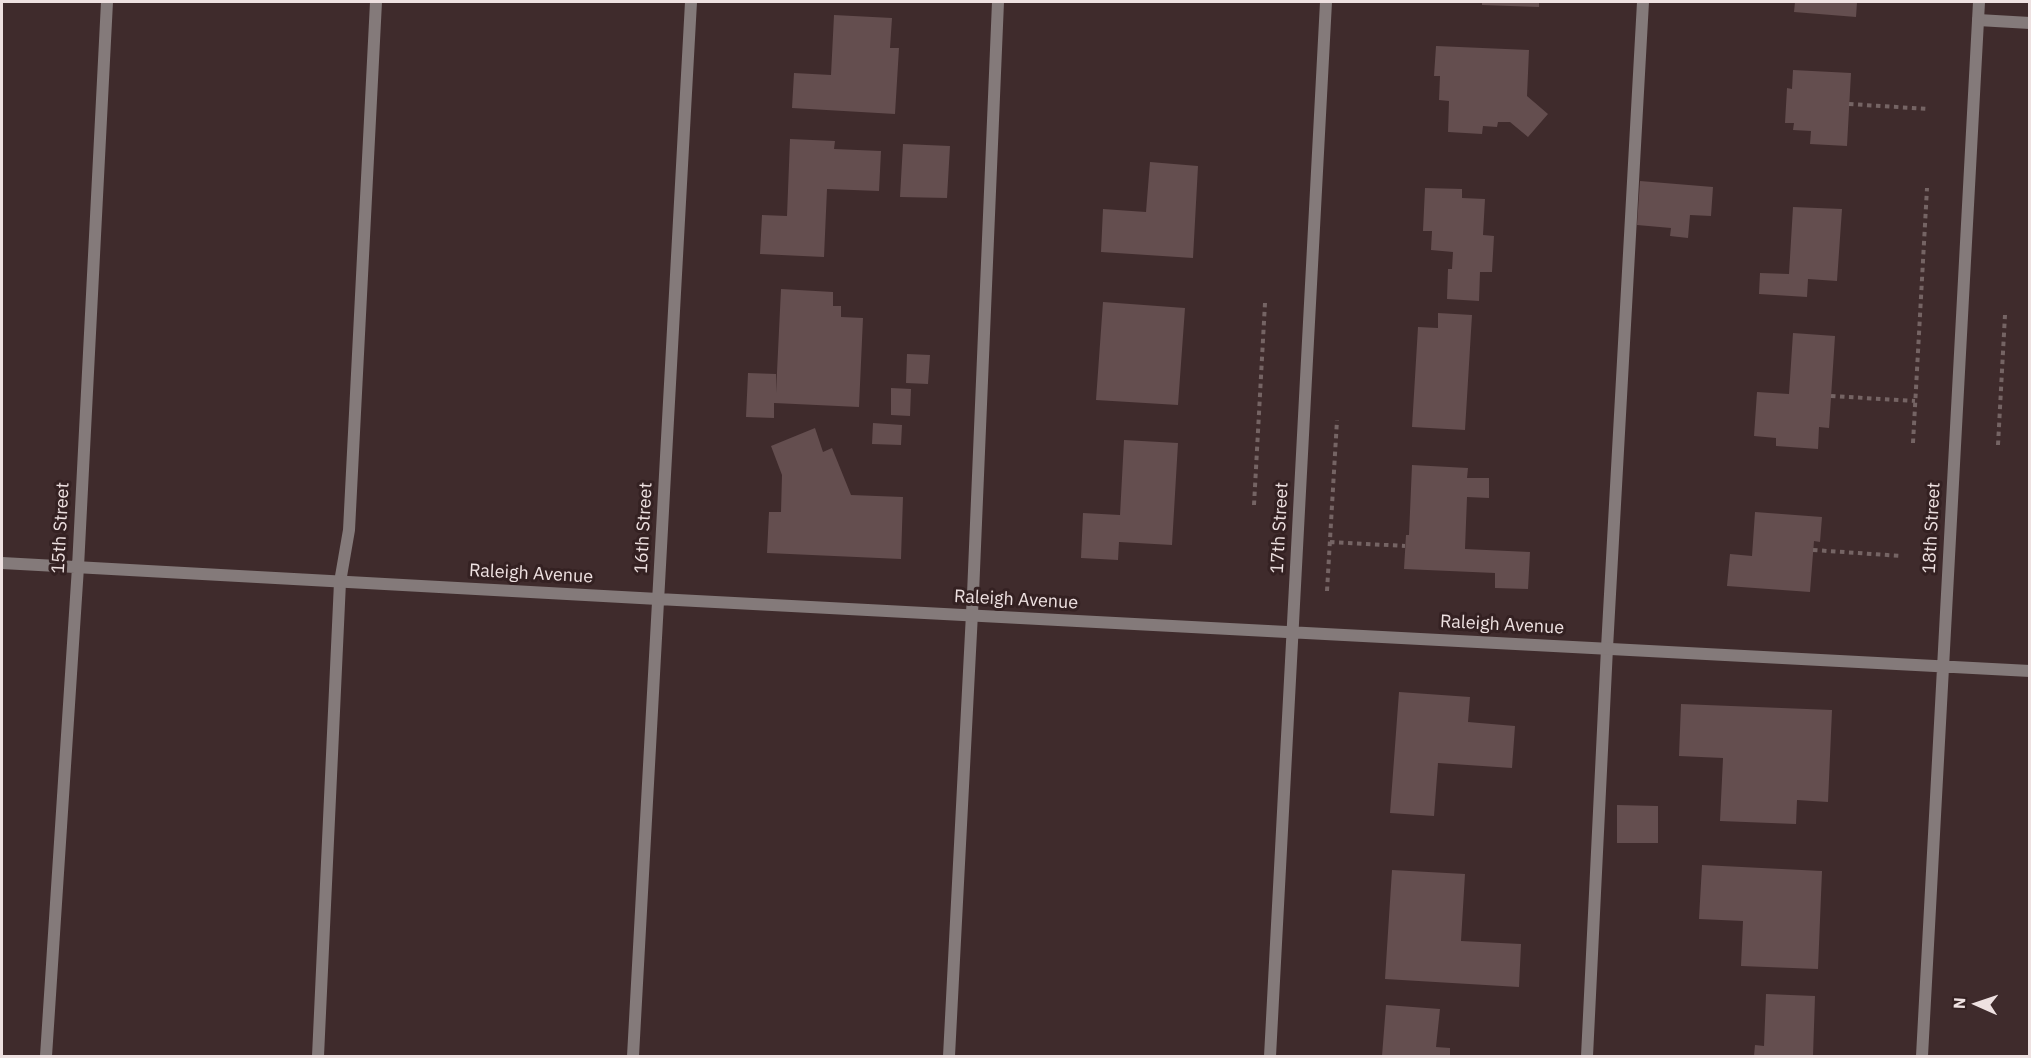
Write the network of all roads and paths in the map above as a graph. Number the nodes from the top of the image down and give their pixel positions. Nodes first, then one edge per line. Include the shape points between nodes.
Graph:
1 (107, 2) edge
2 (376, 2) edge
3 (691, 2) edge
4 (998, 2) edge
5 (1326, 2) edge
6 (1643, 2) edge
7 (1979, 2) edge
8 (1978, 20) junction
9 (2029, 23) edge
10 (1849, 104) dead end
11 (1928, 109) dead end
12 (1928, 188) dead end
13 (1265, 303) dead end
14 (2005, 315) dead end
15 (1831, 396) dead end
16 (1915, 401) junction
17 (1337, 420) dead end
18 (1912, 442) dead end
19 (1998, 445) dead end
20 (1254, 505) dead end
21 (1330, 543) junction
22 (1406, 546) dead end
23 (1812, 550) dead end
24 (1902, 556) dead end
25 (2, 563) edge
26 (78, 567) junction
27 (340, 582) junction
28 (1327, 591) dead end
29 (658, 599) junction
30 (972, 616) junction
31 (1293, 632) junction
32 (1607, 648) junction
33 (1943, 666) junction
34 (2030, 671) edge
35 (46, 1056) edge
36 (318, 1056) edge
37 (633, 1056) edge
38 (949, 1056) edge
39 (1270, 1056) edge
40 (1587, 1056) edge
41 (1922, 1056) edge

1 - 26 street, 15th Street
2 - 27 street via 349,530
3 - 29 street, 16th Street
4 - 30 street
5 - 31 street, 17th Street
6 - 32 street
7 - 8 street, 18th Street
8 - 9 street
8 - 33 street, 18th Street
10 - 11 path
12 - 16 path
13 - 20 path
14 - 19 path
15 - 16 path
16 - 18 path
17 - 21 path
21 - 22 path
21 - 28 path
23 - 24 path
25 - 26 street, Raleigh Avenue
26 - 27 street, Raleigh Avenue
26 - 35 street, 15th Street
27 - 29 street, Raleigh Avenue
27 - 36 street
29 - 30 street, Raleigh Avenue
29 - 37 street, 16th Street
30 - 31 street, Raleigh Avenue
30 - 38 street
31 - 32 street, Raleigh Avenue
31 - 39 street, 17th Street
32 - 33 street, Raleigh Avenue
32 - 40 street
33 - 34 street, Raleigh Avenue
33 - 41 street, 18th Street

